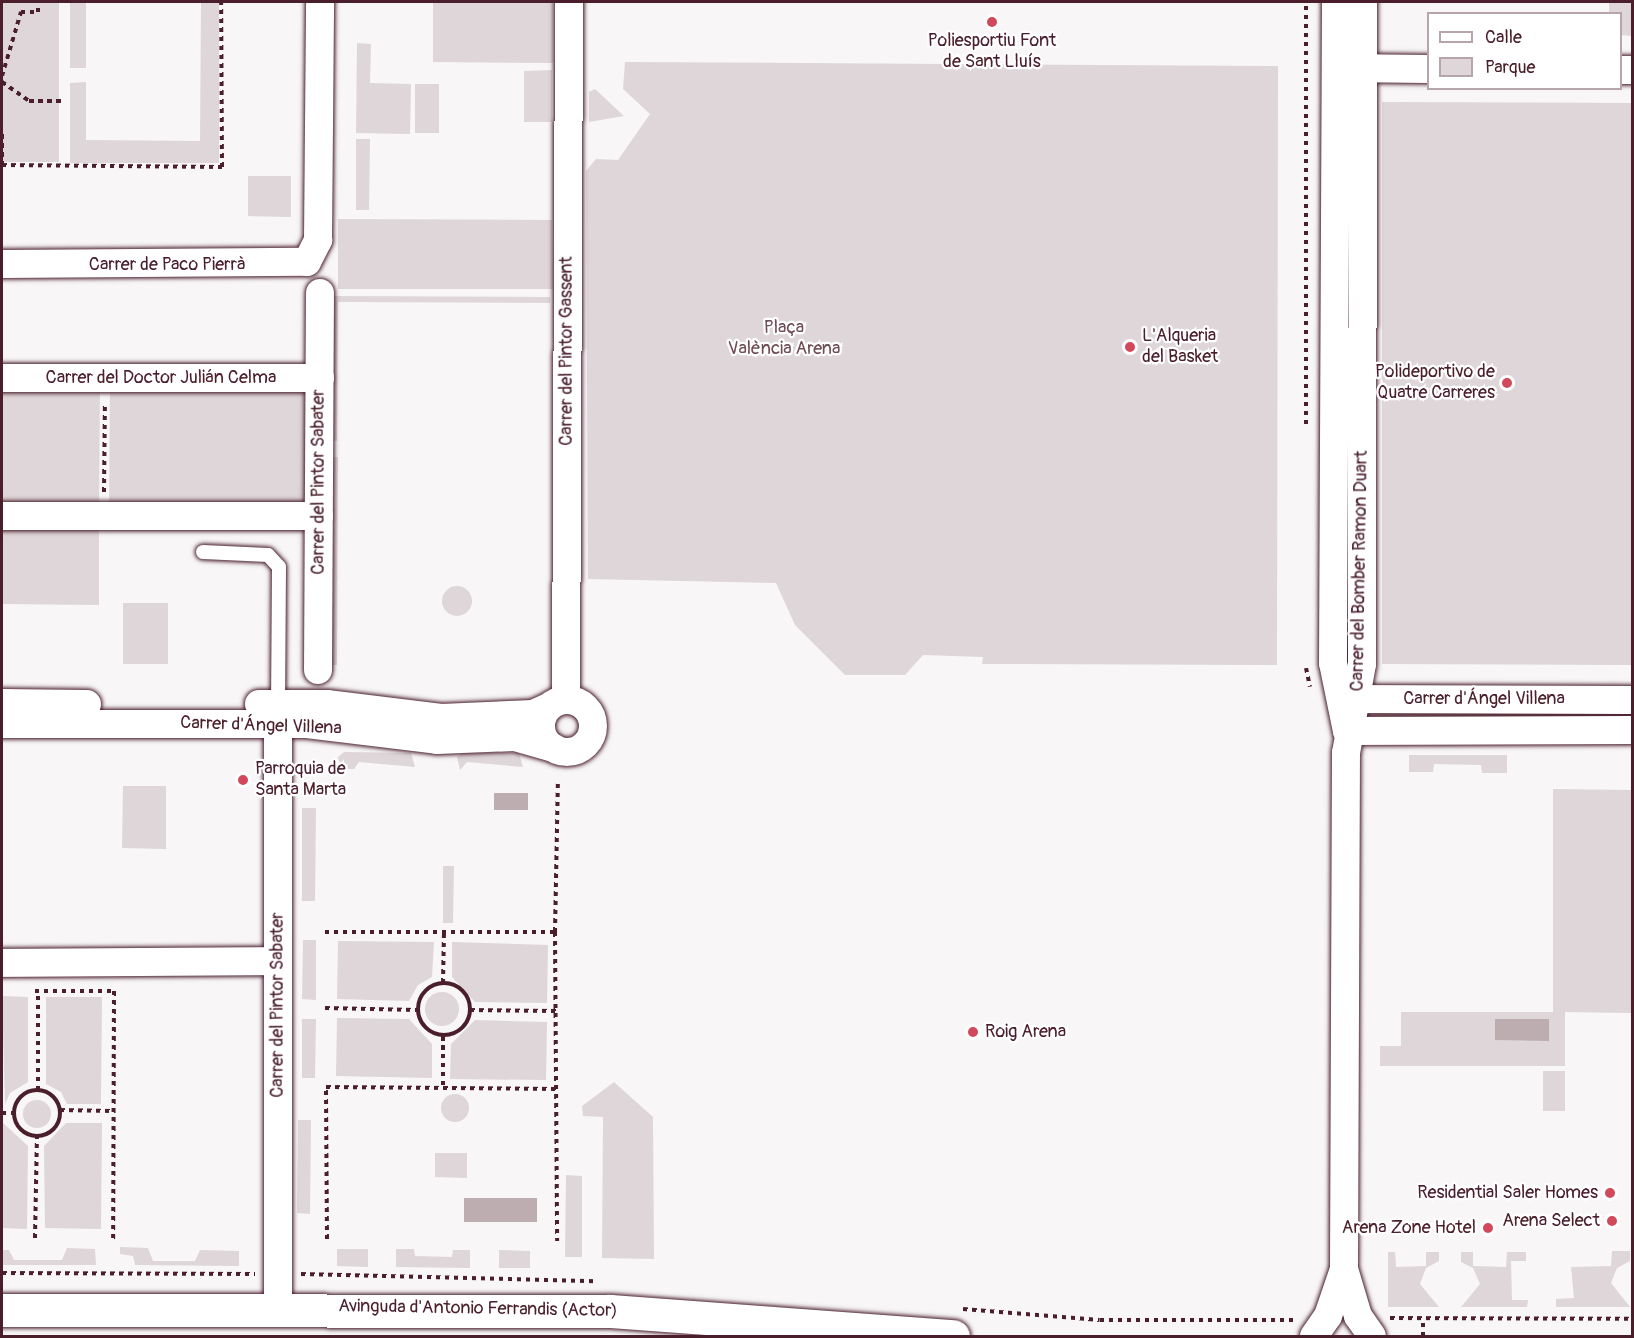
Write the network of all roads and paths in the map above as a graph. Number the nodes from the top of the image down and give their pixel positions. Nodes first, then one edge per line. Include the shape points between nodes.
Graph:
1 (38, 2) edge
2 (221, 2) edge
3 (320, 2) edge
4 (569, 2) edge
5 (1336, 2) edge
6 (1363, 2) edge
7 (1349, 68) junction
8 (1427, 69) edge
9 (2, 76) edge
10 (2, 82) edge
11 (64, 101) dead end
12 (2, 134) edge
13 (2, 164) edge
14 (318, 230) junction
15 (2, 245) edge
16 (2, 264) edge
17 (320, 293) dead end
18 (2, 378) edge
19 (320, 378) junction
20 (105, 379) junction
21 (2, 516) edge
22 (319, 516) junction
23 (104, 517) junction
24 (203, 552) dead end
25 (318, 670) dead end
26 (1347, 699) junction
27 (1632, 700) edge
28 (2, 704) edge
29 (557, 704) junction
30 (278, 714) junction
31 (2, 724) edge
32 (1632, 730) edge
33 (1347, 731) junction
34 (554, 748) junction
35 (558, 780) dead end
36 (325, 932) dead end
37 (444, 932) junction
38 (555, 932) junction
39 (278, 961) junction
40 (2, 963) edge
41 (443, 983) junction
42 (28, 991) dead end
43 (38, 991) junction
44 (325, 1008) dead end
45 (418, 1010) junction
46 (471, 1010) junction
47 (556, 1011) junction
48 (443, 1036) junction
49 (443, 1087) junction
50 (555, 1089) junction
51 (38, 1090) junction
52 (60, 1110) junction
53 (112, 1111) junction
54 (2, 1113) edge
55 (14, 1113) junction
56 (37, 1137) junction
57 (35, 1238) dead end
58 (113, 1239) dead end
59 (327, 1239) dead end
60 (557, 1241) dead end
61 (1344, 1269) junction
62 (2, 1273) edge
63 (265, 1274) dead end
64 (278, 1306) junction
65 (2, 1310) edge
66 (1632, 1319) edge
67 (953, 1336) edge
68 (1314, 1336) edge
69 (1372, 1336) edge
70 (1423, 1336) edge

1 - 9 path via 38,12 21,12
2 - 13 path via 222,167
3 - 14 street
4 - 29 street, Carrer del Pintor Gassent
5 - 7 street, Carrer del Bomber Ramon Duart
6 - 7 street, Carrer del Bomber Ramon Duart
7 - 8 street
7 - 26 street, Carrer del Bomber Ramon Duart
10 - 11 path via 29,101
12 - 13 path
14 - 15 street, Carrer de Paco Pierrà via 296,246
14 - 16 street, Carrer de Paco Pierrà via 312,258 295,265
17 - 19 street, Carrer del Pintor Sabater
18 - 20 street, Carrer del Doctor Julián Celma
19 - 20 street, Carrer del Doctor Julián Celma
19 - 22 street, Carrer del Pintor Sabater
20 - 23 path
21 - 23 street
22 - 23 street
22 - 25 street, Carrer del Pintor Sabater
24 - 30 lane via 268,555 279,567
26 - 27 street, Carrer d'Ángel Villena
26 - 33 street, Carrer del Bomber Ramon Duart
28 - 30 street, Carrer d'Ángel Villena
29 - 30 street, Carrer d'Ángel Villena via 533,714 441,718
29 - 34 street via 541,729
29 - 34 street via 588,709 594,723 591,737 568,752
30 - 31 street, Carrer d'Ángel Villena
30 - 34 street, Carrer d'Ángel Villena via 437,740 515,737
30 - 39 street, Carrer del Pintor Sabater
32 - 33 street, Carrer d'Ángel Villena
33 - 61 street, Carrer del Bomber Ramon Duart
35 - 38 path
36 - 37 path
37 - 38 path
37 - 41 path
38 - 47 path
39 - 40 street
39 - 64 street, Carrer del Pintor Sabater
41 - 45 path via 427,989
41 - 46 path via 465,994
42 - 43 path
43 - 51 path
43 - 53 path via 114,991
44 - 45 path
45 - 48 path via 426,1029
46 - 47 path
46 - 48 path via 459,1031
47 - 50 path
48 - 49 path
49 - 50 path
49 - 59 path via 326,1087
50 - 60 path
51 - 52 path via 53,1096
51 - 55 path via 24,1094
52 - 53 path
52 - 56 path via 57,1126
53 - 58 path
54 - 55 path
55 - 56 path via 18,1127
56 - 57 path
61 - 68 street via 1328,1316
61 - 69 street via 1358,1317
62 - 63 path
64 - 65 main road, Avinguda d'Antonio Ferrandis (Actor)
64 - 67 main road, Avinguda d'Antonio Ferrandis (Actor) via 610,1311
66 - 70 path via 1423,1318

